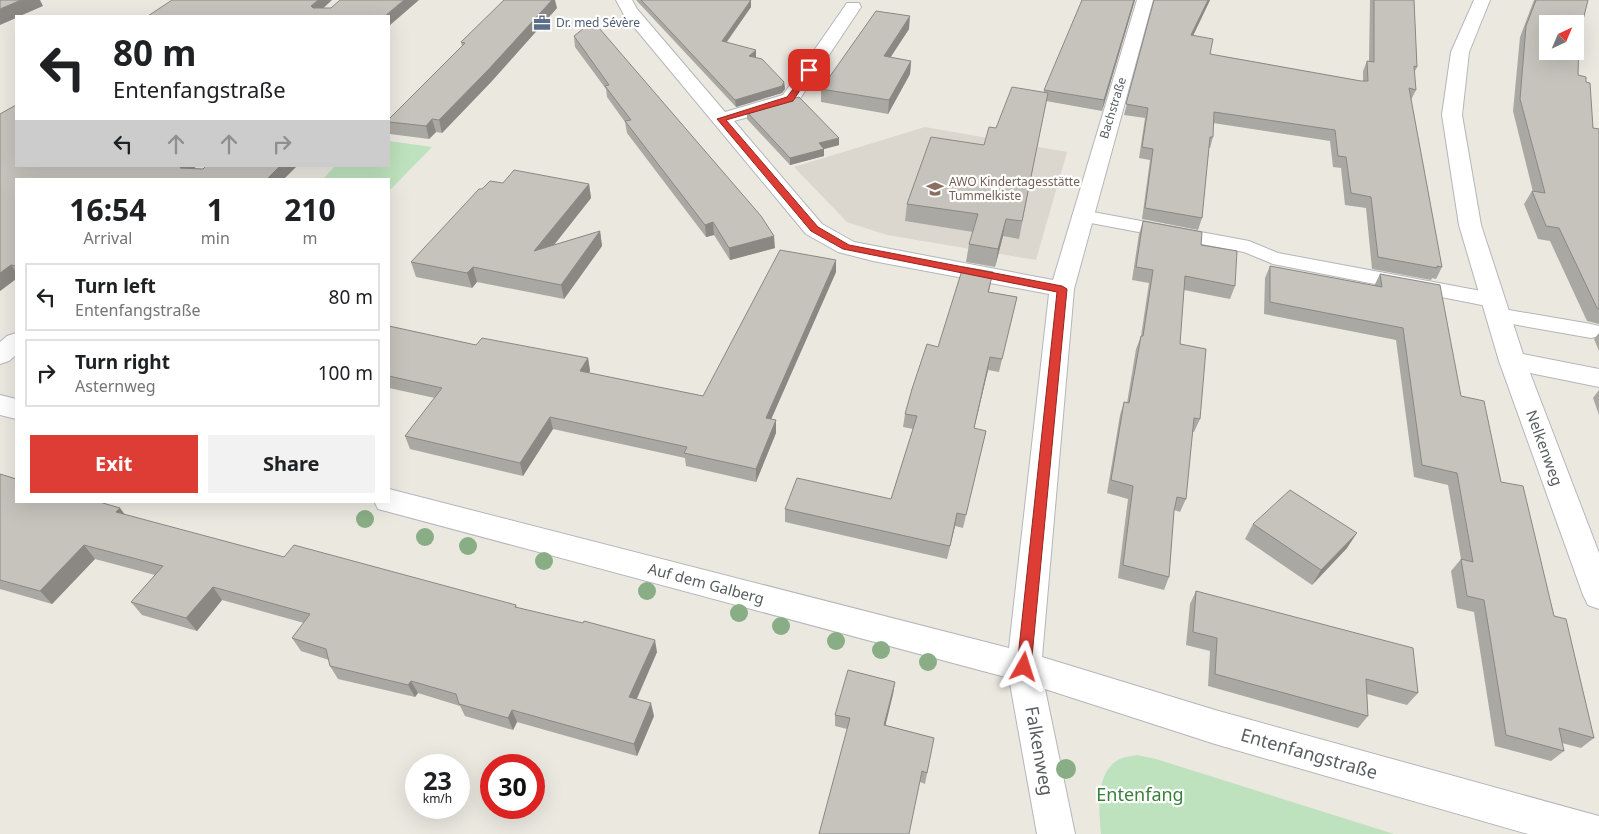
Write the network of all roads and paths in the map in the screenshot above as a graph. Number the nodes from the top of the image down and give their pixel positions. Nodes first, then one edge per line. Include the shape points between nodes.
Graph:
1 (624, 0) edge
2 (1145, 0) edge
3 (1482, 0) edge
4 (853, 6) dead end
5 (721, 119) junction
6 (1082, 216) junction
7 (1062, 289) junction
8 (1495, 308) junction
9 (1591, 331) dead end
10 (15, 343) edge
11 (0, 355) edge
12 (1512, 361) junction
13 (1599, 378) edge
14 (0, 405) edge
15 (15, 409) edge
16 (390, 501) edge
17 (1599, 595) edge
18 (1024, 667) junction
19 (1056, 834) edge
20 (1595, 834) edge

1 - 5 street
2 - 6 street, Bachstraße
3 - 8 street, Nelkenweg via 1460,52 1452,115 1470,225
4 - 5 street via 790,99
5 - 7 street via 814,229 846,247
6 - 7 street, Bachstraße
6 - 8 lane via 1249,247 1273,258
7 - 18 street, Bachstraße
8 - 9 lane
8 - 12 street, Nelkenweg
10 - 11 street
12 - 13 street
12 - 17 street, Nelkenweg
14 - 15 street
16 - 18 street, Auf dem Galberg
18 - 19 street, Falkenweg
18 - 20 street, Entenfangstraße via 1215,727

